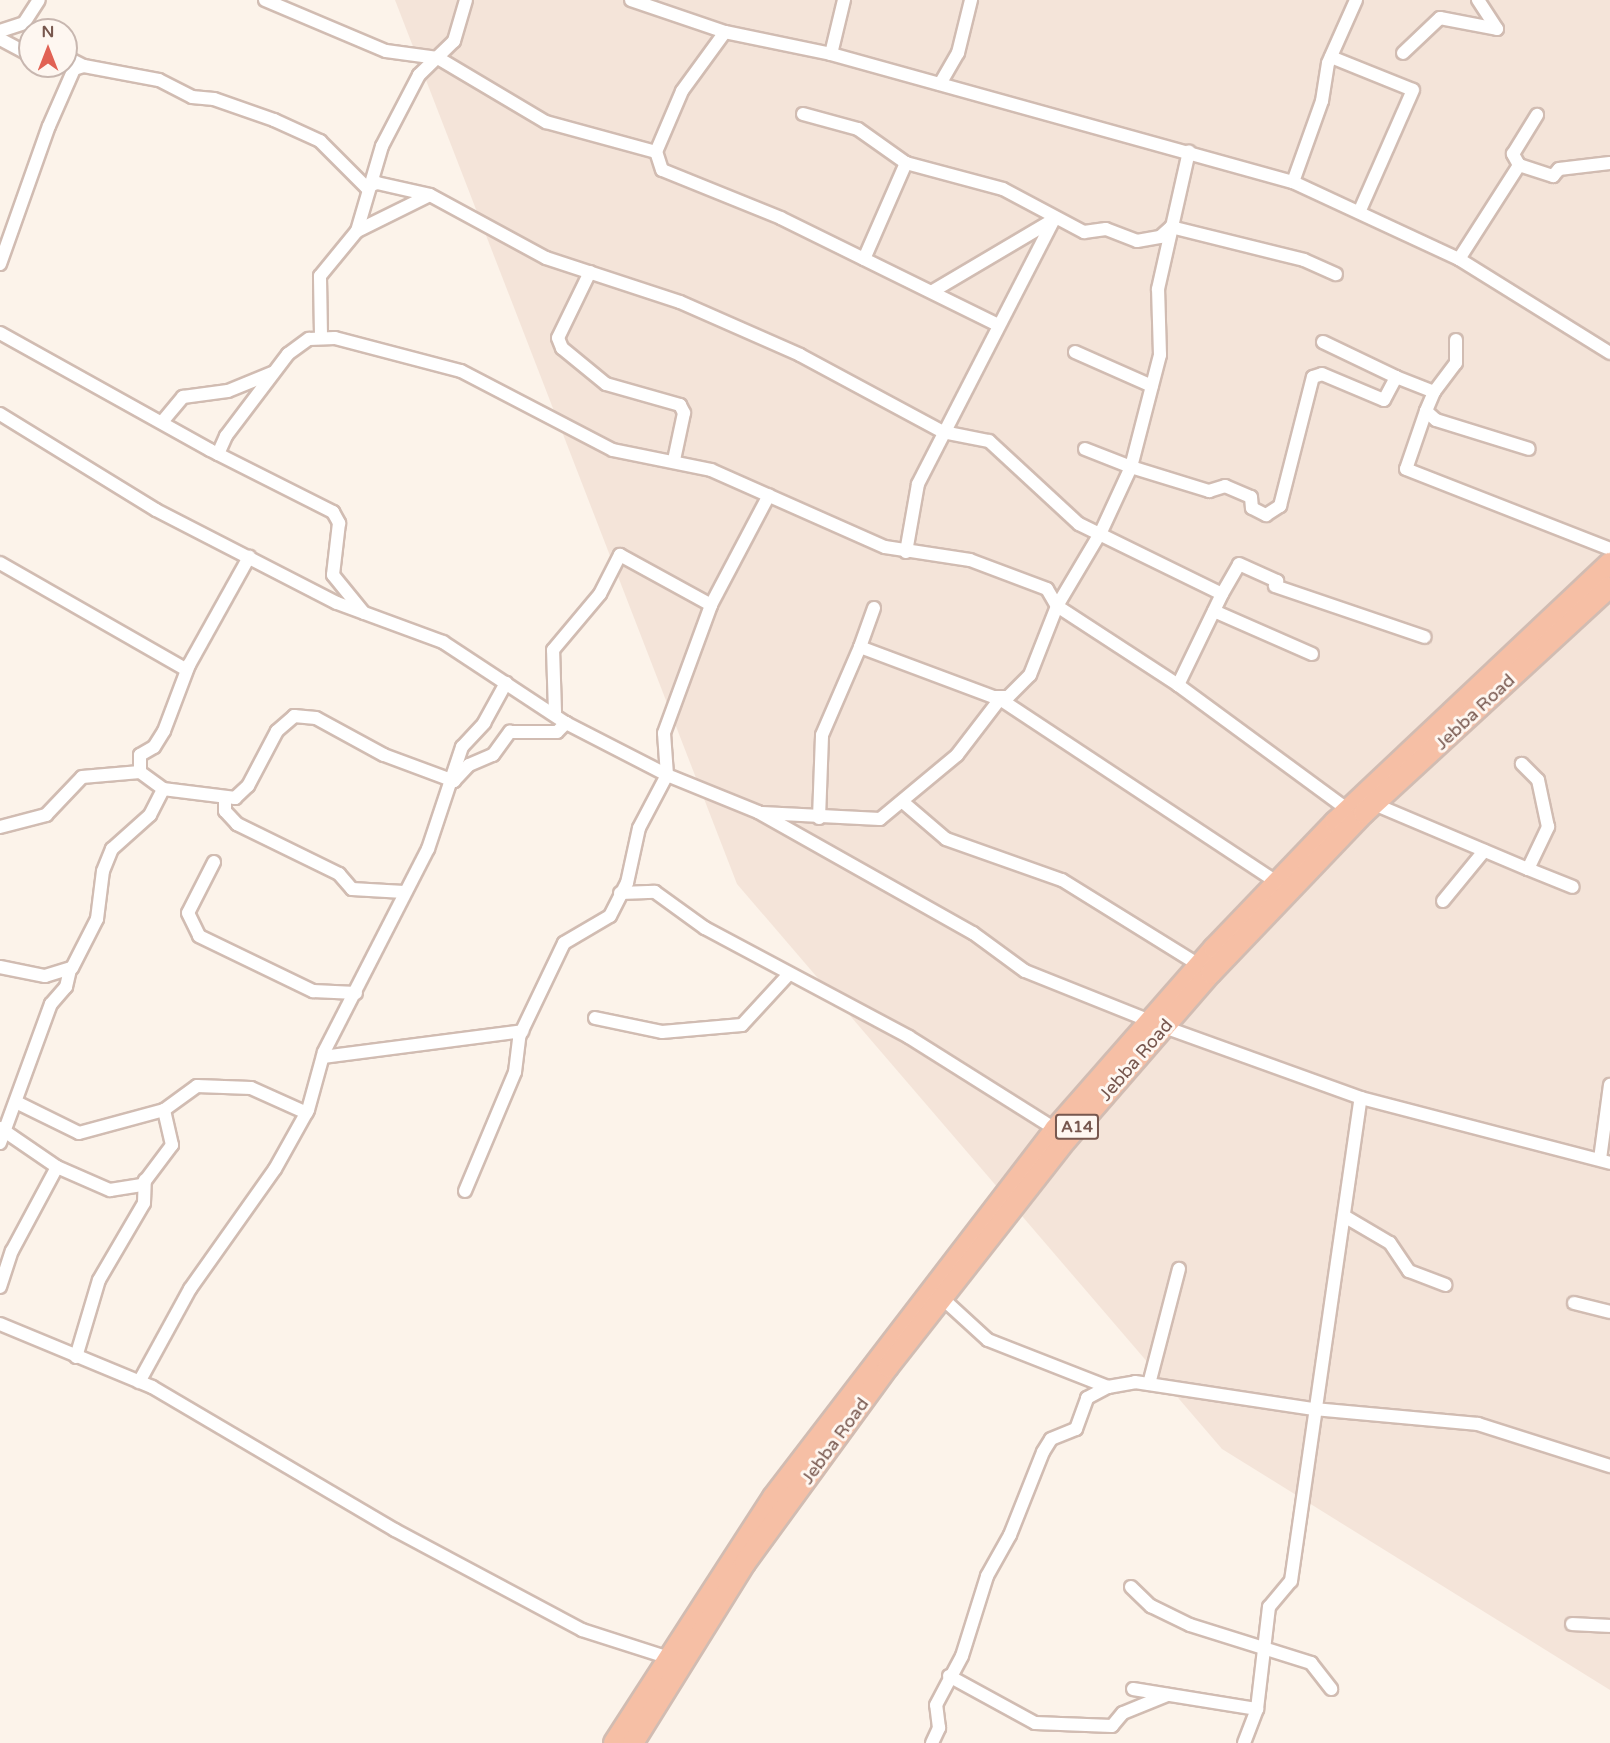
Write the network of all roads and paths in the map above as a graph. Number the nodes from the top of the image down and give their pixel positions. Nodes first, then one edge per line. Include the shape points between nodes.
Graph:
1 (39, 0) edge
2 (265, 0) edge
3 (466, 0) edge
4 (631, 0) edge
5 (844, 0) edge
6 (971, 0) edge
7 (1356, 0) edge
8 (1478, 0) edge
9 (663, 5) edge
10 (0, 31) edge
11 (724, 32) junction
12 (0, 39) edge
13 (18, 49) edge
14 (1403, 53) dead end
15 (831, 54) junction
16 (1331, 57) junction
17 (438, 58) junction
18 (78, 63) edge
19 (84, 66) junction
20 (940, 84) junction
21 (803, 114) dead end
22 (1537, 115) dead end
23 (1189, 151) junction
24 (656, 152) junction
25 (1610, 163) edge
26 (906, 164) junction
27 (1519, 165) junction
28 (1293, 182) junction
29 (366, 187) junction
30 (430, 195) junction
31 (1360, 210) junction
32 (1054, 219) junction
33 (1171, 227) junction
34 (357, 231) junction
35 (864, 259) junction
36 (1459, 259) junction
37 (0, 264) edge
38 (590, 272) junction
39 (1336, 274) dead end
40 (933, 291) junction
41 (998, 325) junction
42 (0, 333) edge
43 (321, 335) junction
44 (1456, 340) dead end
45 (1323, 342) dead end
46 (1076, 352) dead end
47 (1610, 353) edge
48 (276, 371) junction
49 (1396, 376) junction
50 (1152, 386) junction
51 (1434, 392) junction
52 (1426, 411) junction
53 (0, 414) edge
54 (162, 422) junction
55 (943, 432) junction
56 (1085, 448) dead end
57 (1529, 449) dead end
58 (218, 454) junction
59 (674, 460) junction
60 (1131, 467) junction
61 (769, 495) junction
62 (1101, 532) junction
63 (1610, 549) edge
64 (906, 552) junction
65 (249, 557) junction
66 (0, 563) edge
67 (1610, 563) edge
68 (1610, 587) edge
69 (1222, 594) junction
70 (711, 604) junction
71 (1057, 606) junction
72 (873, 608) dead end
73 (1214, 611) junction
74 (365, 614) junction
75 (1425, 637) dead end
76 (860, 648) junction
77 (1312, 654) dead end
78 (187, 670) junction
79 (506, 683) junction
80 (1178, 685) junction
81 (1000, 699) junction
82 (555, 712) junction
83 (566, 723) junction
84 (1522, 764) dead end
85 (140, 772) junction
86 (667, 775) junction
87 (454, 781) junction
88 (163, 789) junction
89 (225, 801) junction
90 (904, 803) junction
91 (1374, 804) junction
92 (1347, 809) junction
93 (758, 812) junction
94 (819, 818) junction
95 (0, 827) edge
96 (1484, 851) junction
97 (214, 862) dead end
98 (1528, 869) junction
99 (1277, 882) junction
100 (1573, 887) dead end
101 (404, 892) junction
102 (620, 893) junction
103 (1443, 901) dead end
104 (1199, 965) junction
105 (0, 967) edge
106 (70, 969) junction
107 (789, 975) junction
108 (356, 993) junction
109 (595, 1018) dead end
110 (1157, 1024) junction
111 (522, 1031) junction
112 (322, 1057) junction
113 (1610, 1085) edge
114 (1360, 1098) junction
115 (16, 1102) junction
116 (164, 1110) junction
117 (307, 1113) junction
118 (1055, 1129) junction
119 (3, 1130) edge
120 (0, 1143) edge
121 (1605, 1161) edge
122 (57, 1167) junction
123 (145, 1180) junction
124 (465, 1191) dead end
125 (1344, 1216) junction
126 (1179, 1269) dead end
127 (1445, 1285) dead end
128 (0, 1287) edge
129 (942, 1299) junction
130 (1574, 1303) dead end
131 (1610, 1312) edge
132 (0, 1324) edge
133 (76, 1357) junction
134 (139, 1382) junction
135 (1149, 1384) junction
136 (1108, 1386) junction
137 (1314, 1409) junction
138 (1610, 1466) edge
139 (1131, 1587) dead end
140 (1572, 1624) dead end
141 (1610, 1626) edge
142 (1263, 1646) junction
143 (666, 1657) junction
144 (949, 1676) junction
145 (1133, 1689) dead end
146 (1331, 1689) dead end
147 (1167, 1695) junction
148 (1257, 1709) junction
149 (614, 1743) edge
150 (633, 1743) edge
151 (932, 1743) edge
152 (1244, 1743) edge

1 - 10 street via 24,24
2 - 17 street via 386,51
3 - 17 street via 454,41
4 - 9 street
5 - 15 street
6 - 20 street via 958,53
7 - 16 street
8 - 14 street via 1497,29 1440,18
9 - 11 street
11 - 15 street
11 - 24 street via 682,91
12 - 13 street
15 - 20 street
16 - 28 street
16 - 31 street via 1413,90
17 - 24 street via 546,122
17 - 29 street via 419,75
18 - 19 street
19 - 29 street via 159,80 192,97 214,99 274,120 320,141
19 - 37 street via 74,69 49,126
20 - 23 street
21 - 26 street via 858,129
22 - 27 street via 1513,154
23 - 28 street
23 - 33 street
24 - 35 street via 662,170 674,179 752,205
25 - 27 street via 1559,169 1553,176
26 - 32 street via 1003,189
26 - 35 street
27 - 36 street
28 - 31 street
29 - 30 street via 377,183
29 - 34 street
30 - 34 street
30 - 38 street via 546,258
31 - 36 street
32 - 33 street via 1084,232 1106,229 1137,241 1160,237
32 - 40 street
32 - 41 street
33 - 39 street via 1304,260
33 - 50 street via 1158,289 1161,355
34 - 43 street via 320,276
35 - 40 street
36 - 47 street
38 - 55 street via 680,302 800,356
38 - 59 street via 558,338 562,348 606,384 680,405 684,413
40 - 41 street
41 - 55 street
42 - 54 street
43 - 48 street via 296,345
43 - 59 street via 461,370 613,450
44 - 51 street via 1456,363
45 - 49 street
46 - 50 street
48 - 54 street via 228,391 183,397
48 - 58 street
49 - 51 street
49 - 60 street via 1384,400 1322,374 1313,377 1280,506 1266,515 1252,508 1251,497 1225,486 1209,491
50 - 60 street
51 - 52 street
52 - 57 street via 1436,420
52 - 63 street via 1406,469
53 - 65 street via 156,510
54 - 58 street
55 - 62 street via 989,441 1079,524
55 - 64 street via 918,484
56 - 60 street
58 - 74 street via 338,517 333,575
59 - 61 street
60 - 62 street
61 - 64 street via 860,537
61 - 70 street
62 - 69 street
62 - 71 street
64 - 71 street via 970,560 1012,573 1047,589
65 - 74 street
65 - 78 street
66 - 78 street
67 - 92 highway
68 - 91 highway, Jebba Road / A14
69 - 73 street
69 - 75 street via 1239,564 1277,581 1275,586
70 - 82 street via 620,555 600,594 553,650
70 - 86 street via 664,733
71 - 80 street
71 - 81 street via 1029,675
72 - 76 street
73 - 77 street
73 - 80 street
74 - 79 street via 443,642
76 - 81 street
76 - 94 street via 822,735
78 - 85 street via 164,731 154,747 140,755
79 - 82 street
79 - 87 street via 484,723 462,747
80 - 92 street
81 - 90 street via 957,755
81 - 99 street
82 - 83 street
83 - 86 street
83 - 87 street via 557,732 510,732 493,755 469,765
84 - 98 street via 1538,780 1548,827
85 - 88 street
85 - 95 street via 82,777 46,815
86 - 93 street
86 - 102 street via 639,828 635,862
87 - 89 street via 384,755 316,718 294,716 277,731 248,786
87 - 101 street via 428,849
88 - 89 street
88 - 106 street via 150,815 112,849 98,919
89 - 101 street via 225,810 237,824 339,874 352,889
90 - 94 street via 880,819
90 - 104 street via 946,839 1062,880
91 - 96 street
91 - 110 highway, Jebba Road / A14
92 - 99 highway
93 - 94 street
93 - 110 street via 973,933 1025,971
96 - 98 street
96 - 103 street
97 - 108 street via 188,913 199,936 314,991
98 - 100 street
99 - 104 highway
101 - 108 street
102 - 107 street via 655,892 705,928
102 - 111 street via 610,916 564,943
104 - 110 highway
105 - 106 street via 45,976
106 - 115 street via 66,987 51,1004
107 - 109 street via 742,1025 662,1032
107 - 118 street via 909,1037
108 - 112 street
110 - 114 street
110 - 118 highway
110 - 129 highway, Jebba Road / A14
111 - 112 street
111 - 124 street via 515,1072
112 - 117 street
113 - 121 street
114 - 121 street
114 - 125 street
115 - 116 street via 79,1133
115 - 119 street
116 - 117 street via 197,1086 251,1088
116 - 123 street via 172,1145
117 - 134 street via 275,1169 190,1289
118 - 143 highway via 832,1415
119 - 120 street
119 - 122 street
122 - 123 street via 110,1190
122 - 128 street via 12,1251
123 - 133 street via 144,1203 99,1280
125 - 127 street via 1390,1243 1409,1271
125 - 137 street
126 - 135 street
129 - 136 street via 988,1340
129 - 150 highway, Jebba Road / A14 via 745,1563
130 - 131 street
132 - 133 street
133 - 134 street
134 - 143 street via 419,1544 582,1630
135 - 136 street
135 - 137 street
136 - 144 street via 1087,1398 1076,1429 1051,1439 1043,1452 1010,1535 987,1576 962,1656
137 - 138 street via 1478,1425
137 - 142 street via 1291,1581 1269,1607
139 - 142 street via 1151,1606 1190,1625
140 - 141 street
142 - 146 street via 1311,1663
142 - 148 street
143 - 149 highway
144 - 147 street via 1035,1723 1112,1726 1123,1713
144 - 151 street via 936,1706 939,1728
145 - 147 street
147 - 148 street
148 - 152 street

